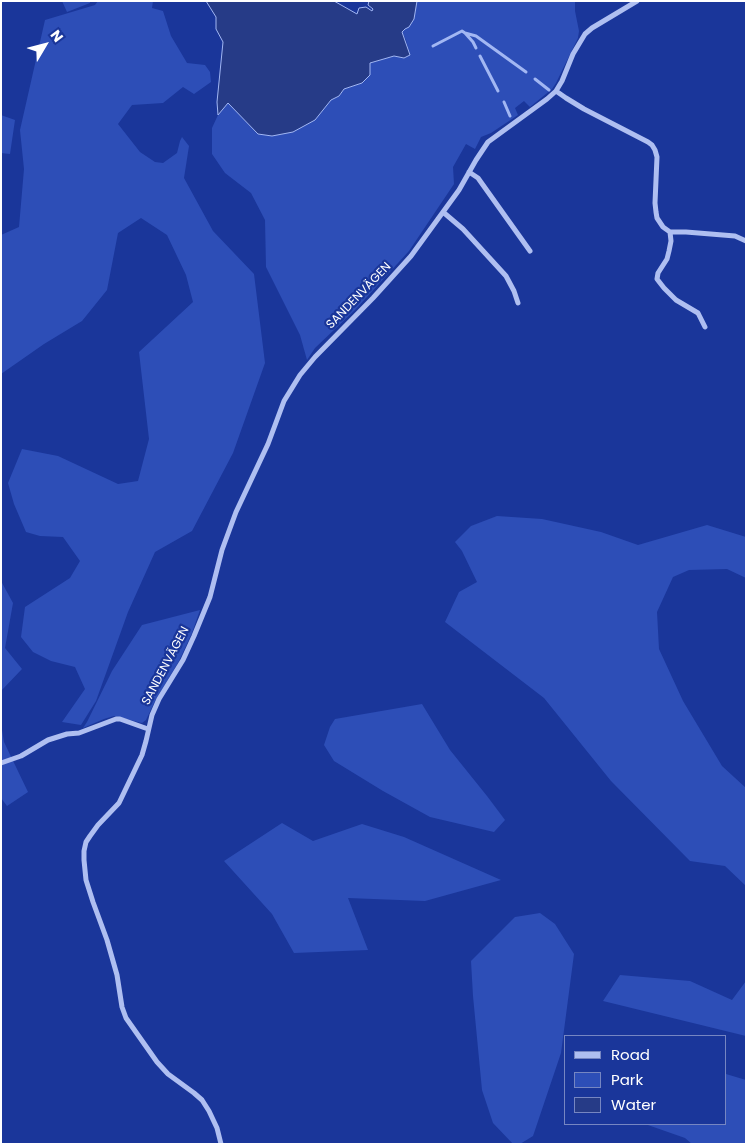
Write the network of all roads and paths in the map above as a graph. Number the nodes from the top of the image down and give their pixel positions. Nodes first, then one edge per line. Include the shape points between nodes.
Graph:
1 (637, 1) edge
2 (556, 91) junction
3 (469, 172) junction
4 (443, 212) junction
5 (670, 232) junction
6 (746, 241) edge
7 (530, 251) dead end
8 (518, 303) dead end
9 (705, 327) dead end
10 (148, 729) junction
11 (1, 763) edge
12 (221, 1144) edge

1 - 2 street, SANDENVÄGEN via 585,34
2 - 3 street, SANDENVÄGEN via 488,142
2 - 5 street via 652,145 657,156 657,218
3 - 4 street, SANDENVÄGEN
3 - 7 street via 478,178
4 - 8 street via 506,276
4 - 10 street, SANDENVÄGEN via 411,256 306,366 284,401 236,512 203,614 183,660 159,699
5 - 6 street via 735,236
5 - 9 street via 670,252 657,279 676,300 698,313
10 - 11 street via 116,719 48,740 21,756
10 - 12 street, SANDENVÄGEN via 142,755 123,796 86,842 86,880 107,940 126,1018 168,1074 202,1100 210,1111

